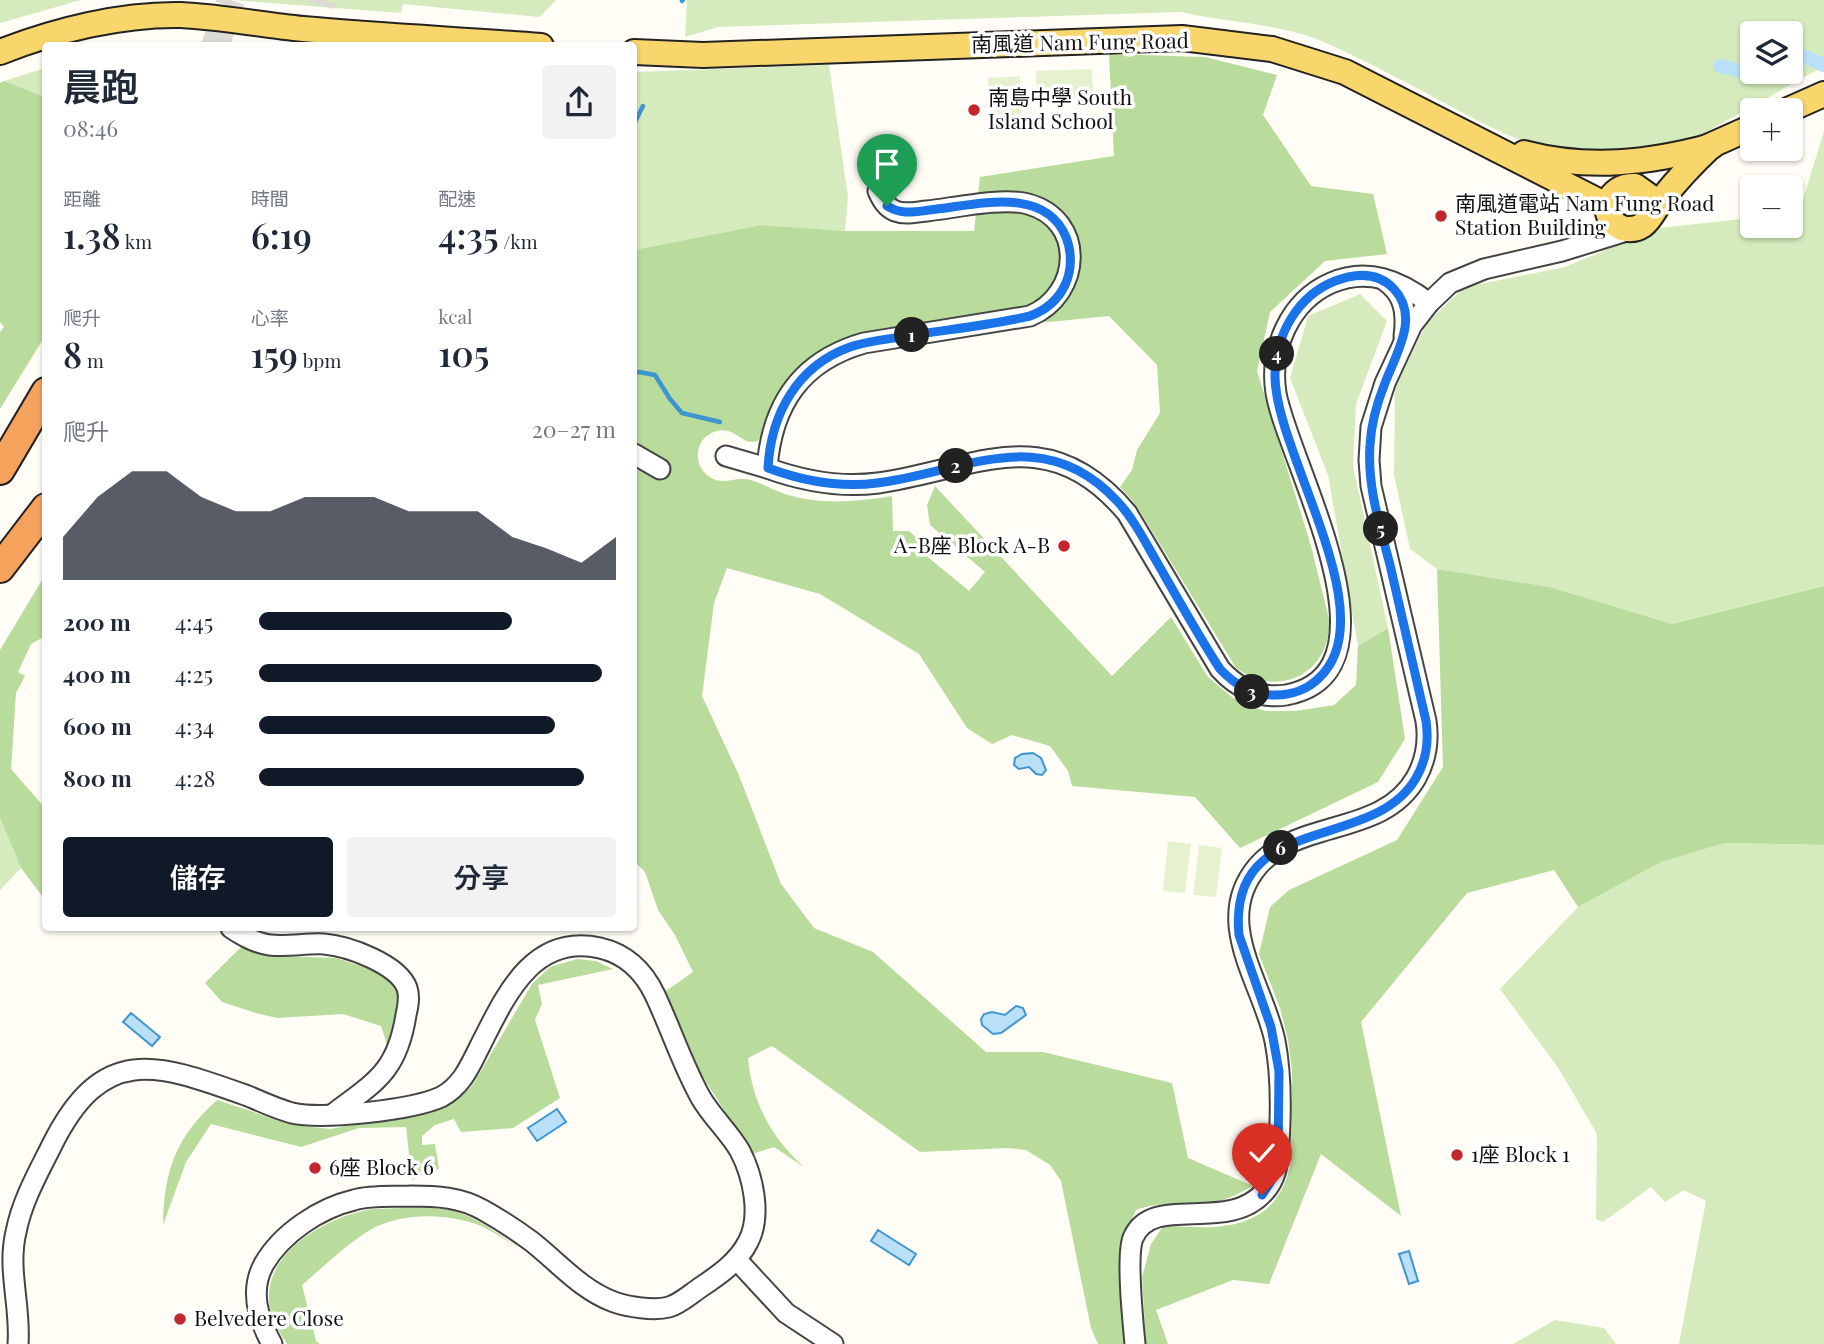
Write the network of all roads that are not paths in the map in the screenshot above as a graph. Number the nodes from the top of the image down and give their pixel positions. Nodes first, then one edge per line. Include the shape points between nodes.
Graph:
1 (485, 42) edge
2 (0, 52) edge
3 (637, 52) edge
4 (1824, 94) edge
5 (1803, 103) edge
6 (1740, 133) edge
7 (1483, 142) junction
8 (1712, 146) junction
9 (878, 191) dead end
10 (1615, 197) junction
11 (1642, 221) junction
12 (1562, 251) junction
13 (1377, 276) junction
14 (1429, 303) junction
15 (1402, 345) junction
16 (42, 398) edge
17 (637, 456) edge
18 (726, 456) dead end
19 (768, 468) junction
20 (660, 469) dead end
21 (0, 470) edge
22 (42, 513) edge
23 (0, 568) edge
24 (236, 931) edge
25 (332, 1114) junction
26 (736, 1259) junction
27 (18, 1344) edge
28 (272, 1344) edge
29 (833, 1344) edge
30 (1135, 1344) edge

1 - 2 main road via 178,15 92,26
3 - 7 main road, 南風道 Nam Fung Road via 703,55 1182,38 1272,49 1345,72
4 - 5 main road
6 - 8 main road
7 - 8 main road via 1535,156 1605,163 1639,162
7 - 10 main road, 南風道 Nam Fung Road via 1541,171
8 - 10 main road via 1656,170
8 - 11 main road
9 - 19 street via 887,206 906,213 1009,202 1030,204 1056,222 1067,240 1071,261 1067,281 1056,299 1030,316 864,343 822,361 800,380 784,403 773,429
10 - 11 main road via 1611,219 1617,225 1624,228
10 - 11 main road via 1635,186 1646,192 1650,200
10 - 12 street via 1597,229
11 - 12 street
12 - 14 street via 1473,272
13 - 14 street via 1398,282
13 - 15 street via 1402,299 1406,315
13 - 19 street via 1343,279 1313,295 1291,318 1277,350 1279,406 1322,530 1341,628 1329,668 1314,683 1295,692 1264,695 1227,677 1127,513 1095,481 1068,467 1037,458 1004,456 858,485 821,483
14 - 15 street
15 - 30 street via 1377,406 1369,460 1426,721 1424,761 1412,785 1394,804 1284,846 1265,859 1245,887 1238,910 1239,935 1277,1057 1276,1169 1262,1195 1237,1211 1166,1214 1142,1225 1130,1254
16 - 21 highway
17 - 20 street
18 - 19 street
22 - 23 highway
24 - 25 street via 270,945 327,944 352,950 386,967 404,983 408,1003 396,1054 376,1082
25 - 26 street via 413,1105 446,1094 466,1075 501,1004 531,964 572,947 607,950 628,961 651,987 704,1105 747,1167 754,1193 754,1220 750,1241
25 - 27 street via 295,1113 214,1084 150,1069 123,1071 94,1086 64,1121 19,1219 13,1256
26 - 28 street via 672,1307 617,1303 589,1290 530,1241 470,1203 430,1196 358,1199 304,1223 262,1267 257,1309
26 - 29 street via 786,1313

